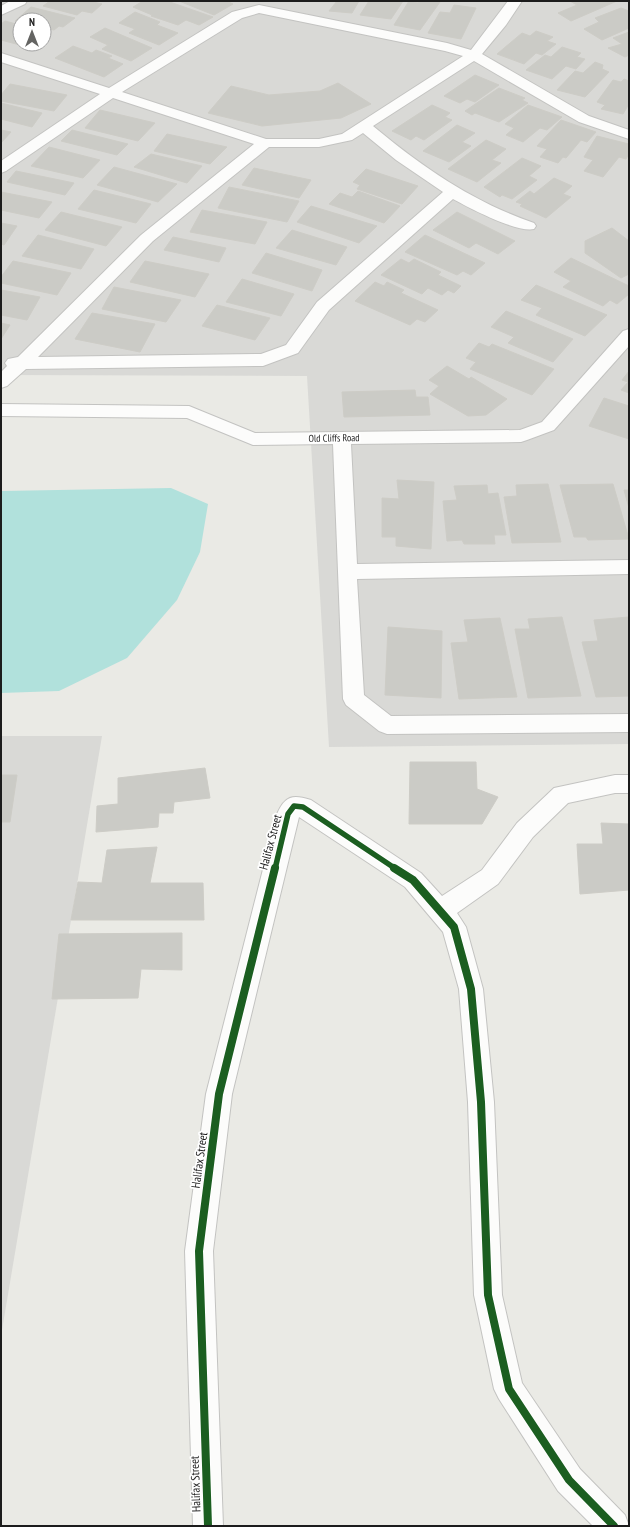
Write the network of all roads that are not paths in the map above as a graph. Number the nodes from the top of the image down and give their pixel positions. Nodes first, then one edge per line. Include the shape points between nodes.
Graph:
1 (20, 1) edge
2 (515, 1) edge
3 (1, 11) edge
4 (474, 55) junction
5 (1, 57) edge
6 (110, 92) junction
7 (364, 126) junction
8 (629, 136) edge
9 (265, 143) junction
10 (1, 168) edge
11 (451, 193) junction
12 (528, 226) dead end
13 (629, 335) edge
14 (1, 363) edge
15 (22, 363) junction
16 (1, 382) edge
17 (1, 410) edge
18 (342, 438) junction
19 (629, 567) edge
20 (347, 572) junction
21 (629, 723) edge
22 (629, 784) edge
23 (440, 911) junction
24 (208, 1526) edge
25 (614, 1526) edge

1 - 3 street
2 - 4 street
4 - 6 street via 259,9 237,15
4 - 7 street
4 - 8 street via 584,119
5 - 6 street
6 - 9 street
6 - 10 street
7 - 9 street via 346,137 320,143
7 - 11 street via 405,161
9 - 15 street via 147,238
11 - 12 street via 506,220
11 - 15 street via 323,306 292,349 263,360
13 - 18 street, Old Cliffs Road via 548,426 521,436
14 - 15 street
15 - 16 street
17 - 18 street, Old Cliffs Road via 189,412 253,439
18 - 20 street
19 - 20 street
20 - 21 street via 354,699 387,725
22 - 23 street via 615,784 562,795 525,830 490,877
23 - 24 street, Halifax Street via 413,880 303,807 294,806 288,814 219,1094 198,1251
23 - 25 street via 454,927 471,989 481,1102 488,1294 508,1389 569,1480

